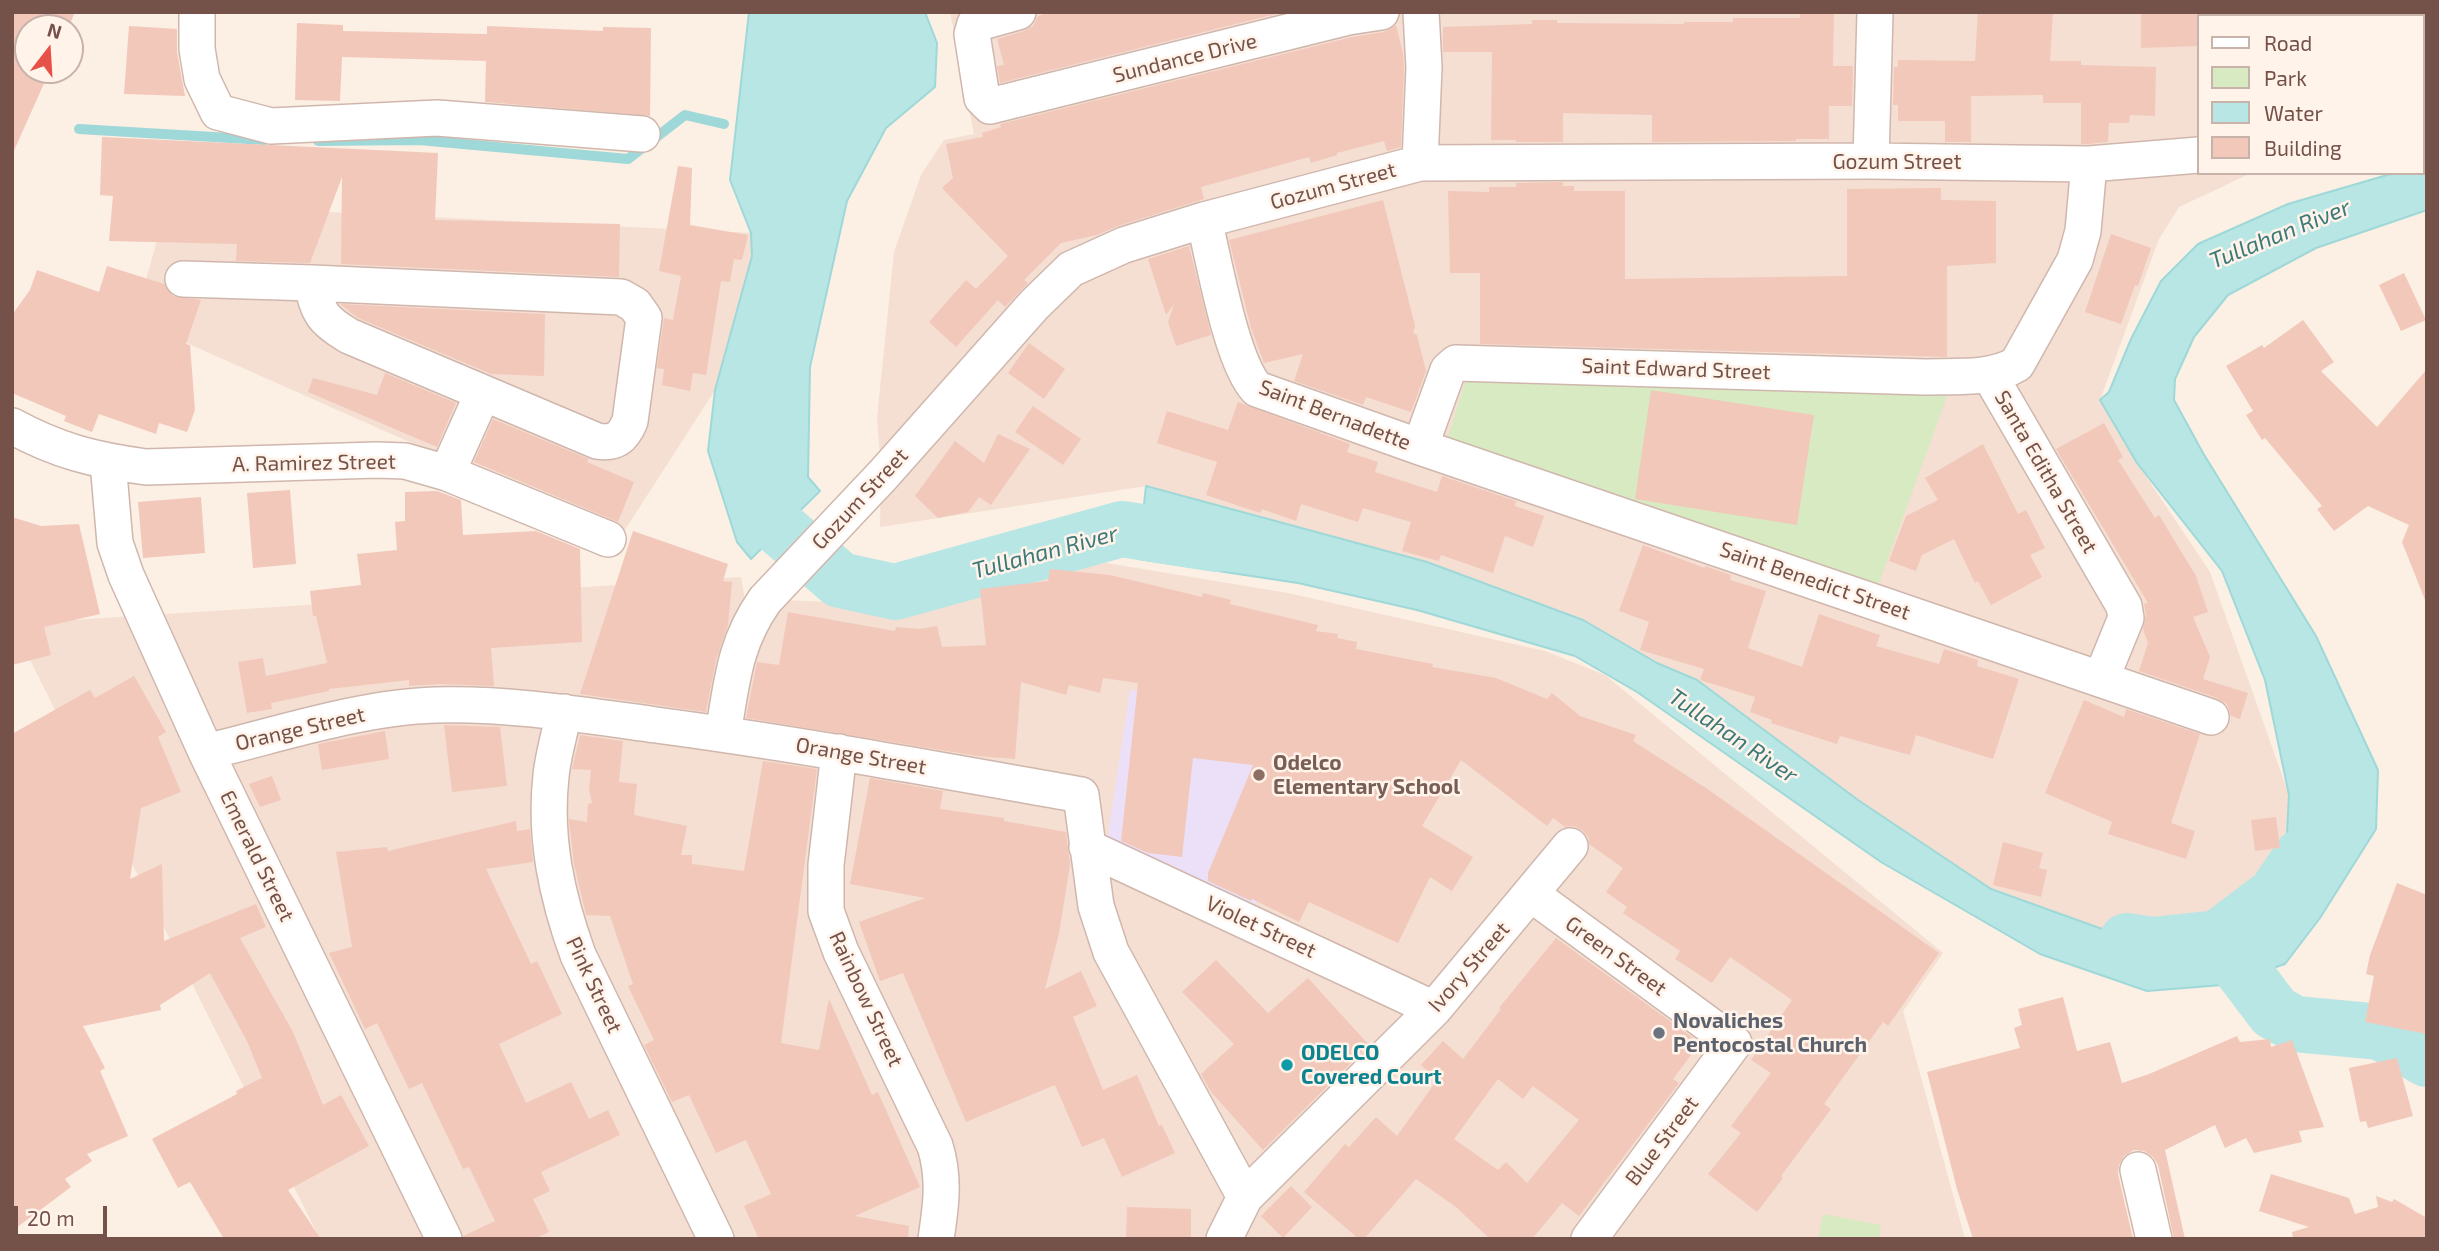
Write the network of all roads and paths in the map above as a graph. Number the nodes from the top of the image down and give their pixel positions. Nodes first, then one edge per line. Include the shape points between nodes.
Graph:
1 (197, 12) edge
2 (1018, 12) edge
3 (1421, 12) edge
4 (1875, 12) edge
5 (1358, 14) edge
6 (642, 134) dead end
7 (2198, 155) edge
8 (1871, 161) junction
9 (1420, 163) junction
10 (2089, 164) junction
11 (1204, 220) junction
12 (183, 279) dead end
13 (313, 283) junction
14 (1989, 374) junction
15 (483, 393) junction
16 (12, 426) edge
17 (1420, 447) junction
18 (108, 462) junction
19 (447, 473) junction
20 (608, 539) dead end
21 (2101, 679) junction
22 (564, 712) junction
23 (2211, 717) dead end
24 (723, 734) junction
25 (206, 752) junction
26 (839, 752) junction
27 (1570, 846) dead end
28 (1087, 847) junction
29 (1531, 894) junction
30 (1434, 1009) junction
31 (1734, 1044) joint
32 (2138, 1170) dead end
33 (1245, 1197) junction
34 (444, 1239) edge
35 (716, 1239) edge
36 (936, 1239) edge
37 (1224, 1239) edge
38 (1589, 1239) edge
39 (2154, 1239) edge

1 - 6 street via 202,79 218,112 271,126 437,118
2 - 5 street, Sundance Drive via 975,24 972,34 982,98 990,106
3 - 9 street
4 - 8 street
7 - 10 street, Gozum Street
8 - 9 street, Gozum Street
8 - 10 street, Gozum Street
9 - 11 street, Gozum Street
10 - 14 street, Santa Editha Street via 2083,231 2075,260 2017,364
11 - 17 street, Saint Bernadette via 1230,329 1256,389
11 - 24 street, Gozum Street via 1124,245 1071,269 1034,304 765,600 740,645
12 - 13 street
13 - 15 street via 316,304 332,326
13 - 15 street via 621,297 635,304 644,318 629,421 619,439 597,441
14 - 17 street, Saint Edward Street via 1925,377 1456,363 1448,370
14 - 21 street, Santa Editha Street via 2124,606 2126,618
15 - 19 street
16 - 18 street, A. Ramirez Street via 68,452
17 - 21 street, Saint Benedict Street
18 - 19 street, A. Ramirez Street via 146,467 377,460 405,461
18 - 25 street, Emerald Street via 115,544
19 - 20 street, A. Ramirez Street
21 - 23 street, Saint Benedict Street
22 - 24 street, Orange Street
22 - 25 street, Orange Street via 487,705 387,709
22 - 35 street, Pink Street via 551,775 549,812 551,857 561,909 578,956
24 - 26 street, Orange Street
25 - 34 street, Emerald Street
26 - 28 street, Orange Street via 1081,795
26 - 36 street, Rainbow Street via 826,865 827,911 841,952 935,1146 942,1186
27 - 29 street, Ivory Street
28 - 30 street, Violet Street
28 - 33 street, Orange Street via 1096,906 1111,951
29 - 30 street, Ivory Street
29 - 31 street, Green Street
30 - 33 street, Ivory Street
31 - 38 street, Blue Street
32 - 39 street
33 - 37 street, Ivory Street

